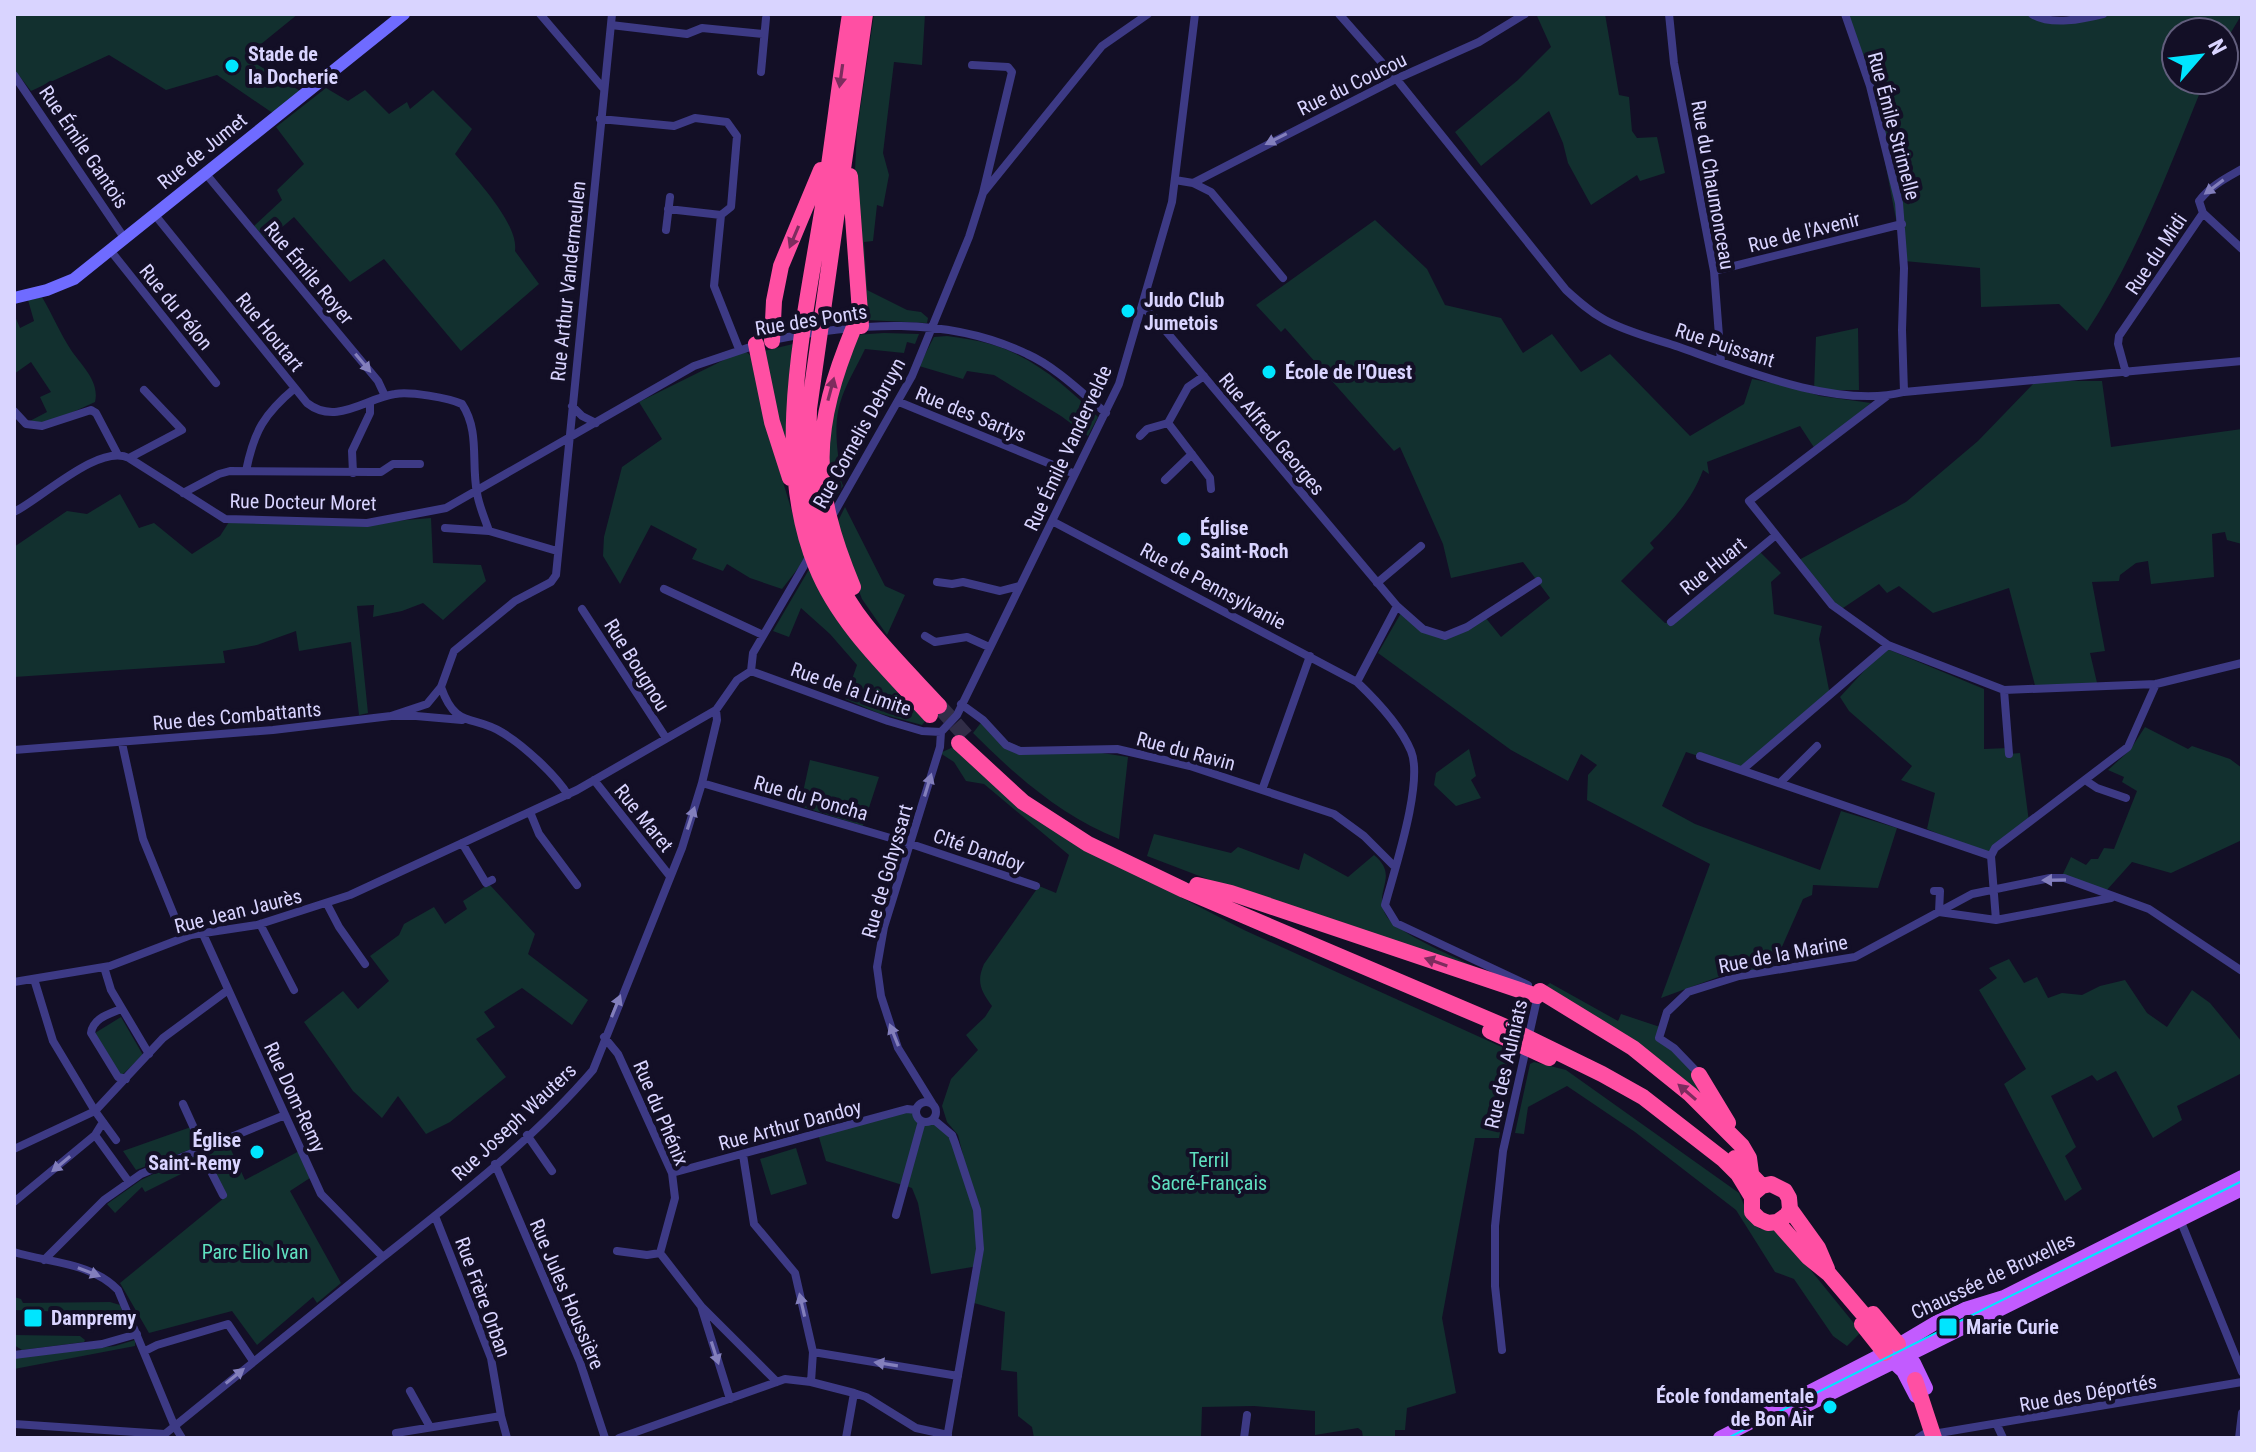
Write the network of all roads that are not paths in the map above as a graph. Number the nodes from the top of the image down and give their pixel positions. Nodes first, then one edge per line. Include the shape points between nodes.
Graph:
1 (404, 14) edge
2 (540, 14) edge
3 (612, 14) edge
4 (850, 14) edge
5 (865, 14) edge
6 (1148, 14) edge
7 (1195, 14) edge
8 (1339, 14) edge
9 (1525, 14) edge
10 (1669, 14) edge
11 (1845, 14) edge
12 (2032, 14) edge
13 (2103, 14) edge
14 (766, 18) dead end
15 (611, 25) junction
16 (763, 34) junction
17 (972, 65) dead end
18 (761, 72) dead end
19 (14, 75) edge
20 (1396, 79) junction
21 (604, 89) junction
22 (600, 119) junction
23 (849, 125) junction
24 (833, 138) junction
25 (2242, 169) edge
26 (206, 174) junction
27 (1175, 180) junction
28 (1193, 183) junction
29 (983, 193) junction
30 (670, 197) dead end
31 (668, 209) junction
32 (2203, 213) junction
33 (155, 215) junction
34 (721, 215) junction
35 (1902, 224) junction
36 (666, 230) dead end
37 (125, 239) junction
38 (2242, 249) edge
39 (110, 250) junction
40 (1714, 271) junction
41 (1283, 278) dead end
42 (14, 298) edge
43 (1142, 307) junction
44 (851, 327) junction
45 (931, 327) junction
46 (756, 345) junction
47 (2242, 361) edge
48 (1721, 362) junction
49 (2126, 373) junction
50 (1204, 376) junction
51 (216, 383) dead end
52 (295, 388) junction
53 (144, 390) dead end
54 (1904, 392) junction
55 (385, 396) junction
56 (1887, 396) junction
57 (899, 402) junction
58 (370, 404) junction
59 (572, 406) junction
60 (14, 411) edge
61 (1106, 413) junction
62 (596, 423) junction
63 (1168, 423) junction
64 (1140, 436) dead end
65 (569, 438) junction
66 (1192, 454) junction
67 (118, 455) junction
68 (129, 458) junction
69 (420, 464) dead end
70 (246, 471) junction
71 (353, 473) junction
72 (1075, 474) junction
73 (1165, 480) dead end
74 (1211, 489) dead end
75 (476, 492) junction
76 (183, 493) junction
77 (14, 512) edge
78 (801, 514) junction
79 (1052, 521) junction
80 (445, 528) dead end
81 (489, 531) junction
82 (1776, 535) junction
83 (1421, 546) dead end
84 (557, 551) junction
85 (1538, 581) dead end
86 (937, 582) dead end
87 (1377, 583) junction
88 (1019, 586) junction
89 (664, 589) dead end
90 (1000, 591) junction
91 (1397, 606) junction
92 (582, 609) dead end
93 (1004, 616) junction
94 (1671, 622) dead end
95 (763, 635) junction
96 (925, 636) dead end
97 (1888, 645) junction
98 (989, 647) junction
99 (1310, 656) junction
100 (2242, 663) edge
101 (905, 669) junction
102 (751, 671) junction
103 (1357, 682) junction
104 (2156, 684) junction
105 (441, 687) junction
106 (2004, 690) junction
107 (961, 704) junction
108 (716, 710) junction
109 (391, 716) junction
110 (462, 720) junction
111 (939, 734) junction
112 (666, 738) junction
113 (962, 740) tunnel mouth
114 (122, 743) junction
115 (1817, 746) dead end
116 (14, 750) edge
117 (2009, 754) dead end
118 (1700, 756) dead end
119 (1742, 770) junction
120 (594, 780) junction
121 (2085, 780) junction
122 (702, 783) junction
123 (1780, 783) junction
124 (1262, 790) junction
125 (568, 795) junction
126 (2126, 798) dead end
127 (530, 812) junction
128 (462, 843) junction
129 (911, 844) junction
130 (1991, 856) junction
131 (1395, 867) junction
132 (669, 875) junction
133 (492, 880) dead end
134 (577, 885) dead end
135 (1036, 886) dead end
136 (1191, 887) junction
137 (1993, 890) junction
138 (1934, 891) dead end
139 (2112, 898) junction
140 (327, 904) junction
141 (1939, 912) junction
142 (1996, 920) junction
143 (260, 924) junction
144 (203, 934) junction
145 (186, 937) junction
146 (365, 964) dead end
147 (104, 967) junction
148 (2242, 971) edge
149 (34, 979) junction
150 (14, 982) edge
151 (228, 990) junction
152 (294, 990) dead end
153 (1538, 994) junction
154 (121, 1009) junction
155 (1508, 1023) junction
156 (604, 1037) junction
157 (1526, 1049) junction
158 (149, 1054) junction
159 (1699, 1075) joint
160 (126, 1079) junction
161 (932, 1103) junction
162 (183, 1104) dead end
163 (916, 1110) junction
164 (95, 1111) junction
165 (285, 1115) junction
166 (1720, 1116) junction
167 (933, 1119) junction
168 (922, 1121) junction
169 (103, 1122) junction
170 (95, 1135) junction
171 (527, 1135) junction
172 (116, 1140) dead end
173 (14, 1149) edge
174 (201, 1149) junction
175 (743, 1155) junction
176 (495, 1164) junction
177 (552, 1171) dead end
178 (672, 1173) junction
179 (2242, 1177) edge
180 (129, 1182) junction
181 (1752, 1185) junction
182 (2242, 1189) edge
183 (223, 1195) dead end
184 (14, 1202) edge
185 (1790, 1209) junction
186 (896, 1215) dead end
187 (2178, 1215) junction
188 (435, 1216) junction
189 (1777, 1222) junction
190 (617, 1251) dead end
191 (14, 1252) edge
192 (660, 1253) junction
193 (1813, 1253) junction
194 (383, 1257) junction
195 (44, 1260) junction
196 (701, 1306) junction
197 (1875, 1328) dead end
198 (137, 1334) junction
199 (14, 1348) edge
200 (1502, 1350) dead end
201 (145, 1351) junction
202 (813, 1352) junction
203 (1896, 1354) junction
204 (18, 1355) edge
205 (253, 1361) junction
206 (2242, 1372) edge
207 (958, 1376) junction
208 (1915, 1380) dead end
209 (777, 1382) junction
210 (811, 1382) junction
211 (2242, 1382) edge
212 (410, 1391) dead end
213 (854, 1393) junction
214 (730, 1399) junction
215 (2242, 1413) edge
216 (1247, 1415) dead end
217 (501, 1416) junction
218 (14, 1424) edge
219 (174, 1425) junction
220 (1997, 1425) junction
221 (430, 1427) junction
222 (396, 1433) dead end
223 (163, 1436) edge
224 (947, 1436) edge
225 (1931, 1436) edge
226 (182, 1438) edge
227 (507, 1438) edge
228 (605, 1438) edge
229 (619, 1438) edge
230 (846, 1438) edge
231 (1244, 1438) edge
232 (1720, 1438) edge
233 (1739, 1438) edge
234 (2003, 1438) edge
235 (2239, 1438) edge

1 - 26 street, Rue de Jumet
2 - 21 street
3 - 15 street, Rue Arthur Vandermeulen
4 -> 24 highway
5 - 23 highway
6 - 29 street, Rue Cornelis Debruyn via 1102,46
7 - 27 street, Rue Émile Vandervelde
8 - 20 street, Rue Puissant
9 - 20 street, Rue du Coucou via 1479,42
10 - 40 street, Rue du Chaumonceau
11 - 35 street, Rue Émile Strimelle via 1882,129
12 - 13 street via 2057,20
14 - 16 street
15 - 16 street via 687,34 702,28
15 - 21 street, Rue Arthur Vandermeulen
16 - 18 street
17 - 29 street, Rue Cornelis Debruyn via 1008,67 1012,72
19 - 37 street, Rue Émile Gantois
20 -> 28 street, Rue du Coucou
20 - 48 street, Rue Puissant via 1566,290 1588,310
21 - 22 street, Rue Arthur Vandermeulen
22 - 34 street via 674,126 695,118 727,122 737,136 731,207
22 - 59 street, Rue Arthur Vandermeulen
23 - 44 highway
23 - 101 highway via 809,409 808,468 814,515 829,563 865,623
24 -> 46 highway via 781,266
24 - 78 highway via 799,357 794,467
25 -> 32 street, Rue du Midi via 2202,196
26 - 33 street, Rue de Jumet
26 -> 55 street, Rue Émile Royer via 375,377
27 - 28 street
27 - 43 street, Rue Émile Vandervelde
28 - 41 street via 1211,192
29 - 45 street, Rue Cornelis Debruyn
30 - 31 street
31 - 34 street
31 - 36 street
32 - 38 street
32 - 49 street, Rue du Midi via 2119,336
33 - 37 street, Rue de Jumet
33 - 52 street, Rue Houtart
34 - 46 street via 714,286
35 - 40 street, Rue de l'Avenir
35 - 54 street, Rue Émile Strimelle
37 - 39 street, Rue de Jumet
39 - 42 street, Rue de Jumet via 63,285
39 - 51 street, Rue du Pélon
40 - 48 street, Rue du Chaumonceau
43 - 50 street, Rue Alfred Georges
43 - 61 street, Rue Émile Vandervelde
44 - 45 street, Rue des Ponts
44 - 46 street, Rue des Ponts
101 -> 44 highway via 854,590 828,519 821,474 822,427
45 - 57 street, Rue Cornelis Debruyn
45 - 61 street, Rue des Ponts via 978,335 1028,354
46 - 62 street, Rue des Ponts via 694,366
46 - 78 highway via 772,422
47 - 49 street, Rue Puissant
48 - 56 street, Rue Puissant via 1814,390
49 - 54 street, Rue Puissant
50 - 63 street via 1188,387
50 - 87 street, Rue Alfred Georges
52 - 58 street, Rue Houtart via 316,410
52 - 70 street via 265,417
53 - 68 street via 182,430
54 - 56 street, Rue Puissant
55 - 58 street, Rue Houtart
55 - 75 street via 399,393 462,404 475,444
56 - 82 street via 1749,501
57 - 72 street, Rue des Sartys
57 - 95 street, Rue Cornelis Debruyn
58 - 71 street via 352,451
59 - 62 street
59 - 65 street, Rue Arthur Vandermeulen
60 - 67 street via 26,424 42,426 91,410
61 - 72 street, Rue Émile Vandervelde
62 - 65 street, Rue des Ponts
63 - 64 street
63 - 66 street
65 - 75 street, Rue Docteur Moret
65 - 84 street, Rue Arthur Vandermeulen
66 - 73 street
66 - 74 street via 1210,478
67 - 68 street, Rue Docteur Moret
67 - 77 street via 53,484
68 - 76 street, Rue Docteur Moret
69 - 71 street
70 - 71 street
70 - 76 street via 219,474
72 - 79 street, Rue Émile Vandervelde
75 - 76 street, Rue Docteur Moret via 446,508 367,523 225,519
75 - 81 street
78 - 101 highway via 817,569 844,616 864,643 934,711
79 - 88 street, Rue Émile Vandervelde
79 - 99 street, Rue de Pennsylvanie
80 - 81 street
81 - 84 street
82 - 94 street, Rue Huart
82 - 97 street via 1832,605
83 - 87 street
84 - 105 street, Rue Arthur Vandermeulen via 551,582 515,601 454,651
85 - 91 street, Rue Alfred Georges via 1445,636 1423,629
86 - 90 street
87 - 91 street, Rue Alfred Georges
88 - 90 street
88 - 93 street, Rue Émile Vandervelde
89 - 95 street
90 - 93 street
91 - 103 street
92 - 112 street, Rue Bougnou
93 - 98 street, Rue Émile Vandervelde
95 - 102 street, Rue Cornelis Debruyn
96 - 98 street via 935,642 967,637
97 - 106 street
97 - 119 street
98 - 107 street, Rue Émile Vandervelde
99 - 103 street, Rue de Pennsylvanie
99 - 124 street
100 - 104 street
102 - 108 street, Rue Jean Jaurès via 737,680
102 - 111 street, Rue de la Limite
103 - 131 street, Rue des Aulniats via 1411,751 1414,773
104 - 106 street
104 - 121 street via 2128,747
105 - 109 street via 427,704
105 - 110 street
106 - 117 street
107 - 111 street, Rue Émile Vandervelde
107 - 124 street, Rue du Ravin via 1006,745 1020,751 1117,749
108 - 112 street, Rue Jean Jaurès
108 - 122 street, Rue Joseph Wauters
109 - 110 street, Rue des Combattants
109 - 114 street, Rue des Combattants
110 - 125 street, Rue des Combattants via 502,732
129 -> 111 street, Rue de Gohyssart
112 - 120 street, Rue Jean Jaurès
113 - 136 highway via 1005,788 1047,819 1088,844
114 - 116 street, Rue des Combattants
114 - 145 street via 143,839
115 - 123 street
118 - 119 street
119 - 123 street
120 - 125 street, Rue Jean Jaurès
120 - 132 street, Rue Maret
121 - 126 street
121 - 130 street
122 - 129 street, Rue du Poncha
132 -> 122 street, Rue Joseph Wauters
123 - 130 street
124 - 131 street, Rue du Ravin via 1334,814
125 - 127 street, Rue Jean Jaurès
127 - 128 street, Rue Jean Jaurès
127 - 134 street via 539,834
128 - 133 street via 486,883
128 - 140 street, Rue Jean Jaurès
129 - 135 street, CIté Dandoy
161 -> 129 street, Rue de Gohyssart via 898,1048 877,967
130 - 137 street
131 - 153 street, Rue des Aulniats via 1385,905 1396,923
156 -> 132 street, Rue Joseph Wauters
153 -> 136 highway via 1231,893
136 - 155 highway
136 - 157 highway via 1208,907
139 -> 137 street, Rue de la Marine via 2064,878
137 - 141 street, Rue de la Marine via 1972,894
137 - 142 street
138 - 141 street via 1940,891
139 - 142 street
139 - 148 street, Rue de la Marine via 2149,909
140 - 143 street, Rue Jean Jaurès
140 - 146 street
141 - 142 street
141 - 159 street, Rue de la Marine via 1855,957 1739,976 1679,998 1667,1012 1659,1038
143 - 144 street, Rue Jean Jaurès
143 - 152 street
144 - 145 street, Rue Jean Jaurès
144 - 151 street, Rue Dom-Remy
145 - 147 street, Rue Jean Jaurès
147 - 149 street, Rue Jean Jaurès
147 - 154 street
149 - 150 street, Rue Jean Jaurès
149 - 164 street via 53,1041
151 - 158 street via 175,1027
151 - 165 street, Rue Dom-Remy
153 - 157 street, Rue des Aulniats
166 -> 153 highway via 1633,1048
154 - 158 street
154 - 160 street via 102,1017 91,1033 118,1077
155 - 181 highway via 1643,1097
155 - 181 highway via 1623,1075 1688,1118
156 - 171 street, Rue Joseph Wauters via 593,1070
156 - 178 street, Rue du Phénix via 618,1054
157 - 181 highway via 1637,1107
157 - 200 street, Rue des Aulniats via 1503,1151 1495,1226
158 - 160 street
159 - 166 highway
160 - 164 street
161 - 163 street via 925,1101
161 - 167 street, Rue de Gohyssart
162 - 174 street
163 - 168 street
163 - 175 street, Rue Arthur Dandoy
164 - 169 street
164 - 173 street
165 - 174 street
165 - 194 street, Rue Dom-Remy via 321,1194
166 - 181 highway via 1747,1153
167 - 168 street
167 - 207 street via 952,1135 977,1210 980,1249
168 - 186 street
169 - 170 street
169 - 172 street
170 - 180 street
170 -> 184 street
171 - 176 street, Rue Joseph Wauters
171 - 177 street
174 - 180 street
174 - 183 street
175 - 178 street, Rue Arthur Dandoy
202 -> 175 street via 795,1273 754,1224
176 - 188 street, Rue Joseph Wauters
176 - 228 street, Rue Jules Houssière via 580,1362
178 - 192 street, Rue du Phénix via 675,1198
179 - 187 main road, Chaussée de Bruxelles
180 - 195 street
181 - 185 highway via 1782,1188
181 - 189 highway via 1755,1216
182 - 187 main road, Chaussée de Bruxelles
185 - 189 highway
185 - 193 highway
187 - 203 main road, Chaussée de Bruxelles via 2004,1297 1965,1309
187 - 206 street
188 - 194 street, Rue Joseph Wauters
188 - 217 street, Rue Frère Orban via 491,1358
189 - 193 highway
190 - 192 street
191 - 195 street
192 - 196 street
193 - 197 highway
193 - 203 highway
194 - 205 street, Rue Joseph Wauters
195 -> 198 street via 88,1269 109,1281
196 - 209 street
196 -> 214 street
198 - 201 street
198 - 204 street
199 - 204 street
201 - 205 street via 228,1324
201 - 219 street
207 -> 202 street
202 - 210 street
203 - 225 main road via 1924,1383
203 - 232 main road, Chaussée de Bruxelles
203 - 233 main road, Chaussée de Bruxelles
219 -> 205 street, Rue Joseph Wauters
207 - 224 street
208 - 225 highway
209 - 210 street
209 - 214 street
210 - 213 street
211 - 220 street, Rue des Déportés
212 - 221 street
213 - 224 street via 916,1428
213 - 230 street
214 - 229 street
215 - 235 street
216 - 231 street
217 - 221 street
217 - 227 street, Rue Frère Orban
218 - 223 street
219 - 223 street, Rue Joseph Wauters
219 - 226 street
220 - 225 street, Rue des Déportés
220 - 234 street
221 - 222 street

